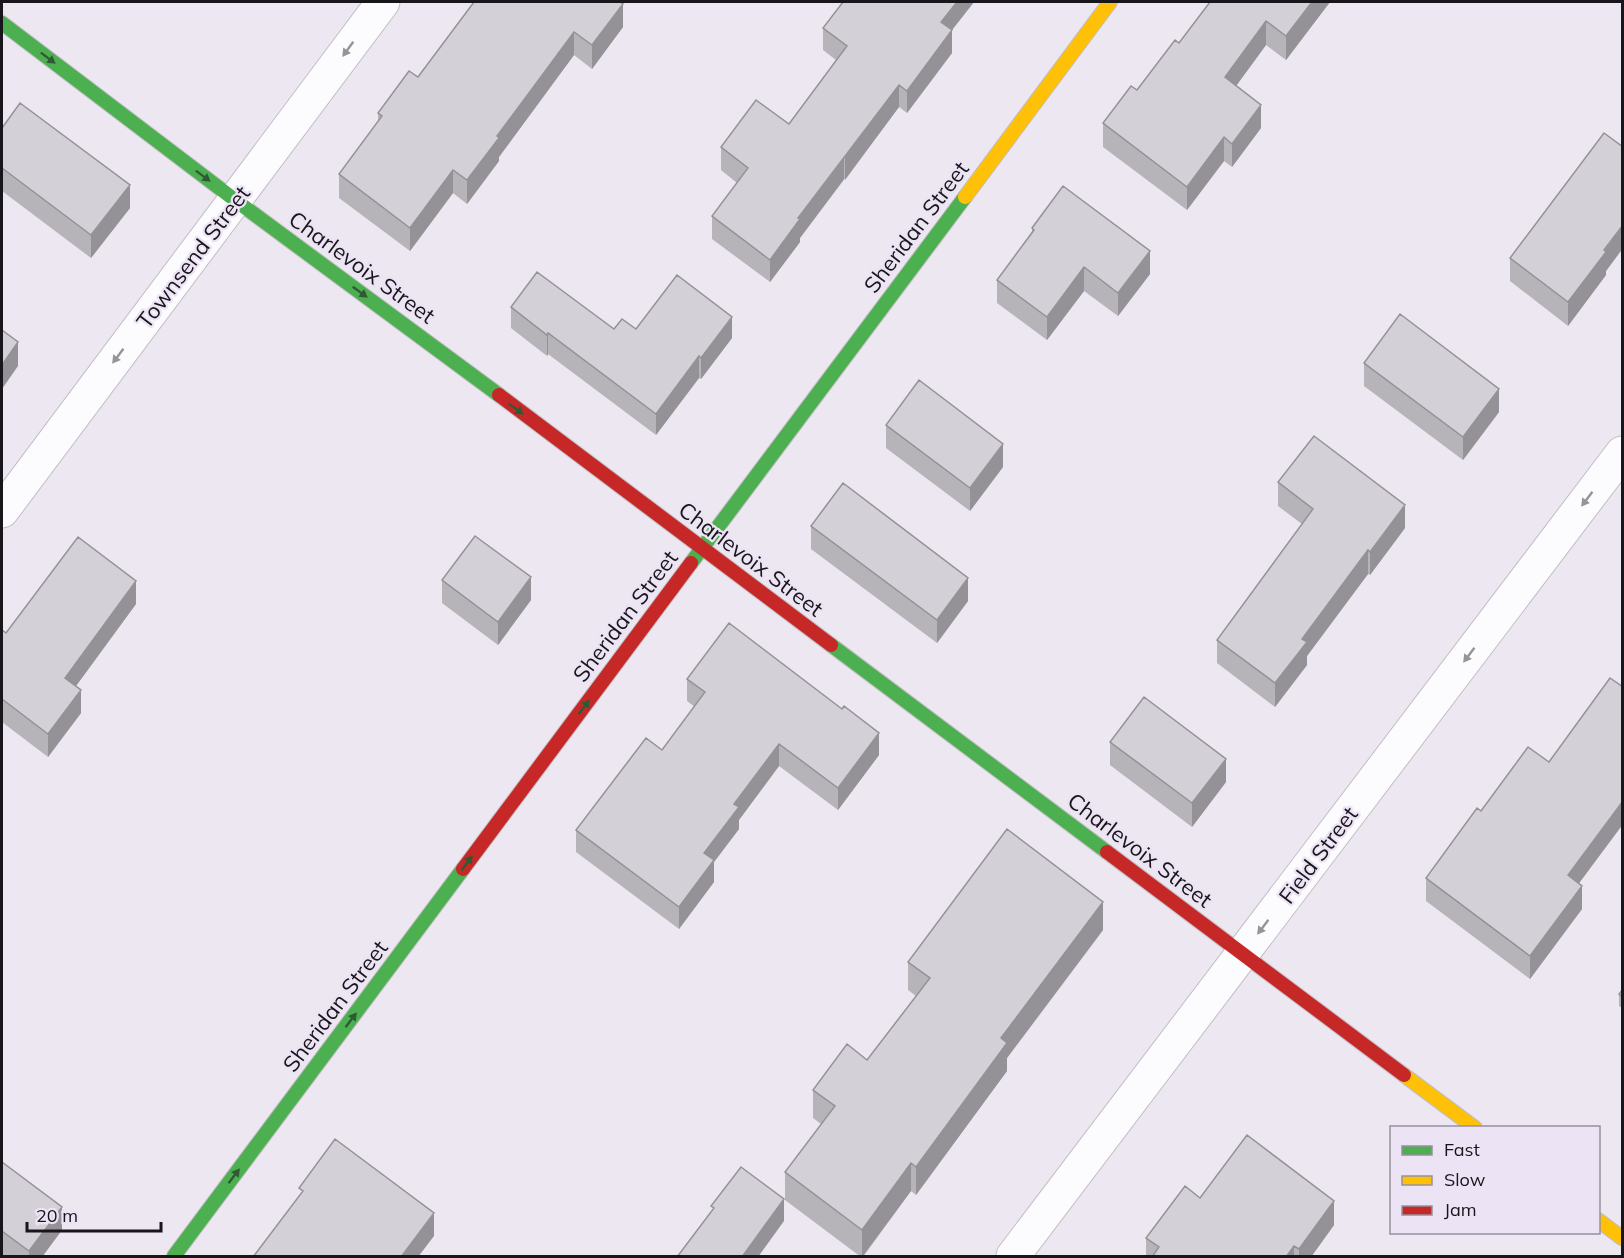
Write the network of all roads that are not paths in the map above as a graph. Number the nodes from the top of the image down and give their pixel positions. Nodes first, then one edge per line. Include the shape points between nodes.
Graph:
1 (383, 2) edge
2 (1110, 2) edge
3 (2, 23) edge
4 (235, 200) junction
5 (1623, 453) edge
6 (2, 511) edge
7 (703, 549) junction
8 (1243, 953) junction
9 (1472, 1126) edge
10 (1600, 1221) edge
11 (1623, 1238) edge
12 (174, 1257) edge
13 (1013, 1257) edge

1 -> 4 street, Townsend Street
2 - 7 street, Sheridan Street
3 -> 4 street, Charlevoix Street
4 -> 6 street, Townsend Street
4 -> 7 street, Charlevoix Street
5 -> 8 street, Field Street
7 - 8 street, Charlevoix Street
12 -> 7 street, Sheridan Street
8 - 9 street, Charlevoix Street
8 - 13 street, Field Street
10 - 11 street

